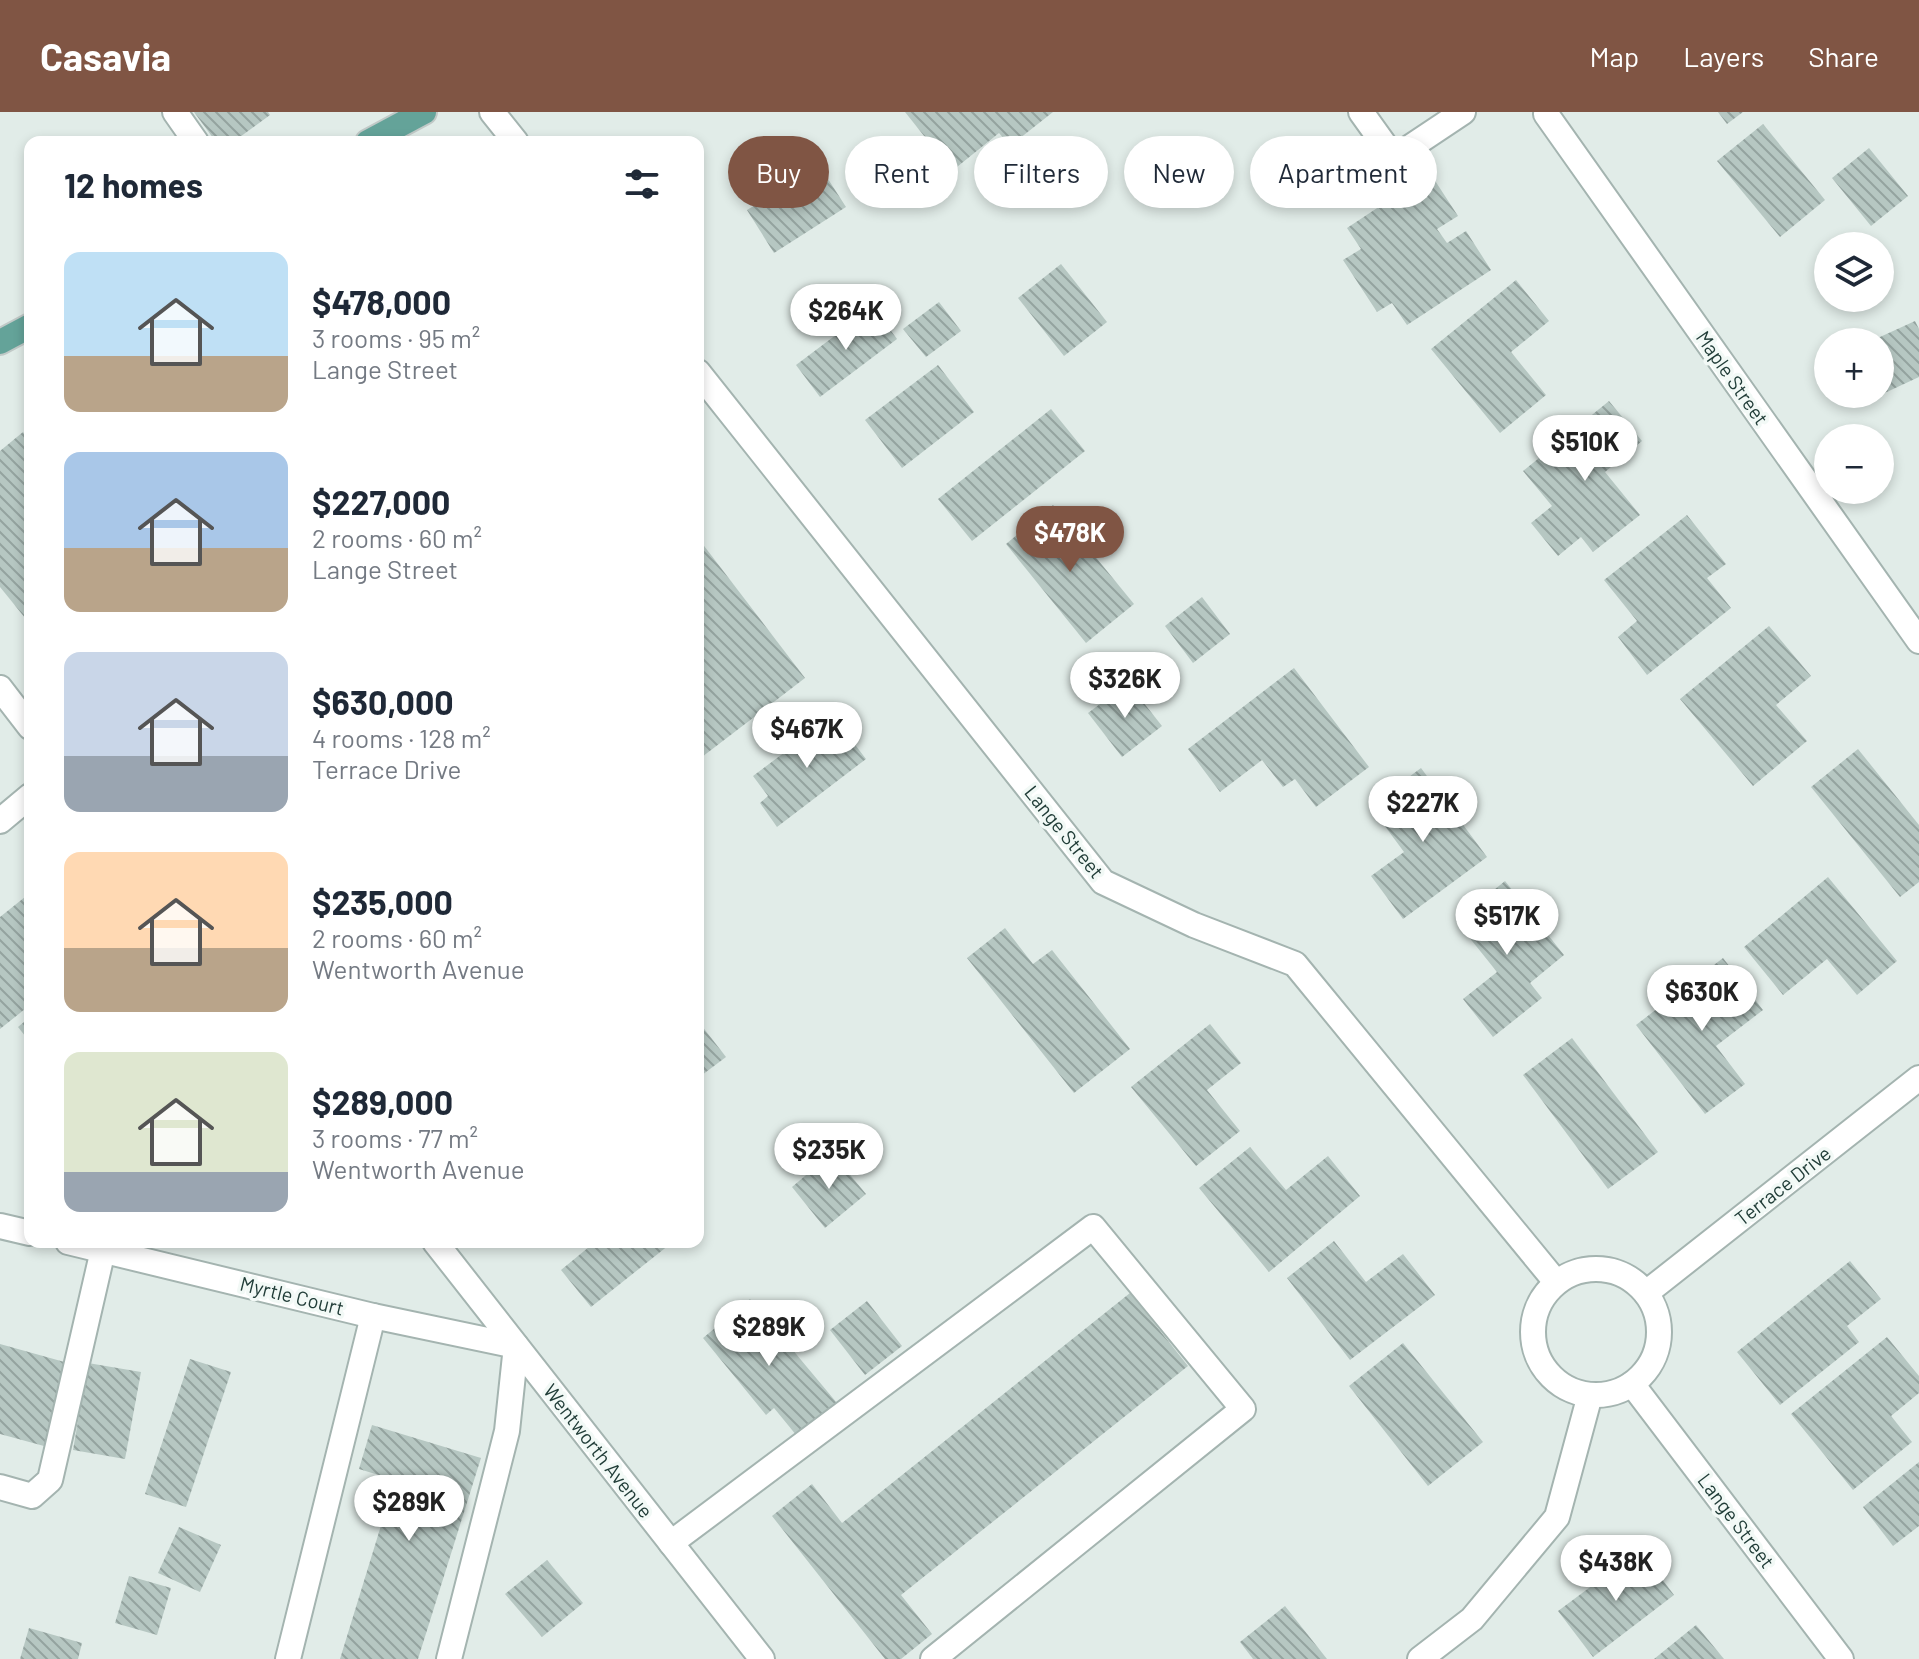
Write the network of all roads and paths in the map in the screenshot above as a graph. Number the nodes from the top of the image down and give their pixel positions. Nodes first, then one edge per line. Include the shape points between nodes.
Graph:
1 (175, 112) edge
2 (424, 112) edge
3 (492, 112) edge
4 (1361, 112) edge
5 (1463, 112) edge
6 (1546, 114) edge
7 (192, 136) edge
8 (379, 136) edge
9 (511, 136) edge
10 (24, 329) edge
11 (1, 340) edge
12 (704, 380) edge
13 (1919, 641) edge
14 (0, 688) edge
15 (24, 719) edge
16 (24, 801) edge
17 (0, 821) edge
18 (1919, 1078) edge
19 (0, 1226) edge
20 (24, 1232) edge
21 (94, 1248) edge
22 (440, 1248) edge
23 (103, 1250) junction
24 (1556, 1282) junction
25 (1646, 1293) junction
26 (373, 1316) junction
27 (516, 1346) junction
28 (1632, 1384) junction
29 (1590, 1395) junction
30 (0, 1487) edge
31 (671, 1543) junction
32 (288, 1659) edge
33 (449, 1659) edge
34 (762, 1659) edge
35 (933, 1659) edge
36 (1420, 1659) edge
37 (1841, 1659) edge

1 - 7 street
2 - 8 main road
3 - 9 street
4 - 5 street via 1394,158
6 - 13 street, Maple Street
10 - 11 main road
12 - 24 street, Lange Street via 1103,882 1295,964
14 - 15 street
16 - 17 street
18 - 25 street, Terrace Drive
19 - 20 street
21 - 23 street, Myrtle Court
22 - 27 street, Wentworth Avenue
23 - 26 street, Myrtle Court
23 - 30 street via 50,1480 32,1496
24 - 25 street via 1593,1268 1632,1279
24 - 29 street via 1534,1317 1532,1339 1538,1360 1551,1378
25 - 28 street via 1660,1331 1657,1351
26 - 27 street, Myrtle Court
26 - 32 street
27 - 31 street, Wentworth Avenue
27 - 33 street via 507,1431
28 - 29 street
28 - 37 street, Lange Street
29 - 36 street via 1557,1517 1472,1619
31 - 34 street, Wentworth Avenue
31 - 35 street via 1093,1227 1243,1409

